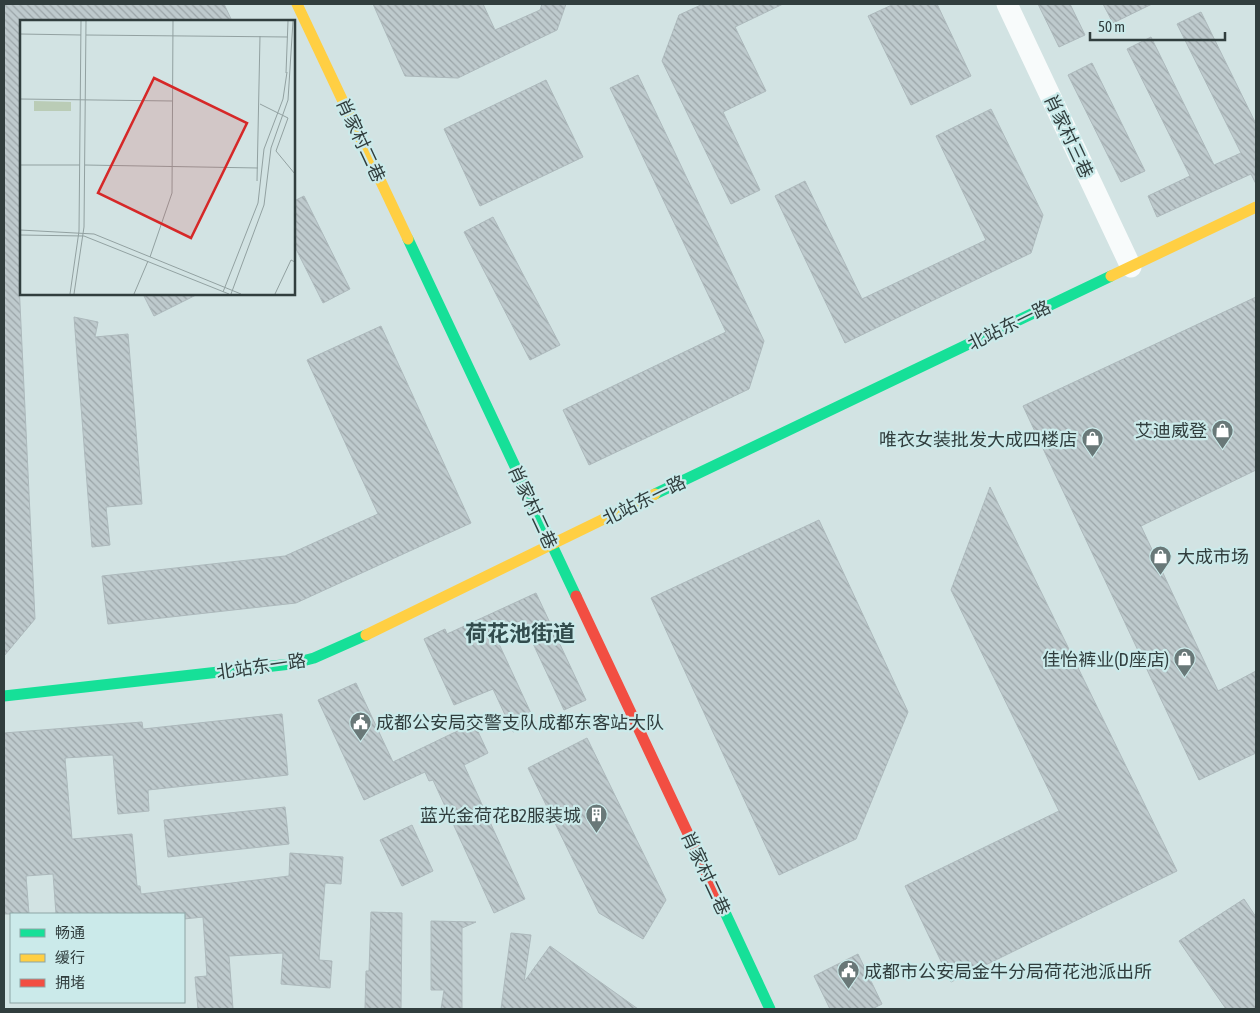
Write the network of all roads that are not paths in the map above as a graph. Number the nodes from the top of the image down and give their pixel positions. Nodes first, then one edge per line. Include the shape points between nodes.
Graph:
1 (297, 4) edge
2 (1007, 4) edge
3 (1256, 207) edge
4 (1131, 267) junction
5 (551, 544) junction
6 (4, 696) edge
7 (770, 1009) edge

1 - 5 street, 肖家村二巷
2 - 4 street, 肖家村三巷
3 - 4 street, 北站东一路
4 - 5 street, 北站东一路
5 - 6 street, 北站东一路 via 314,658 291,664
5 - 7 street, 肖家村二巷

